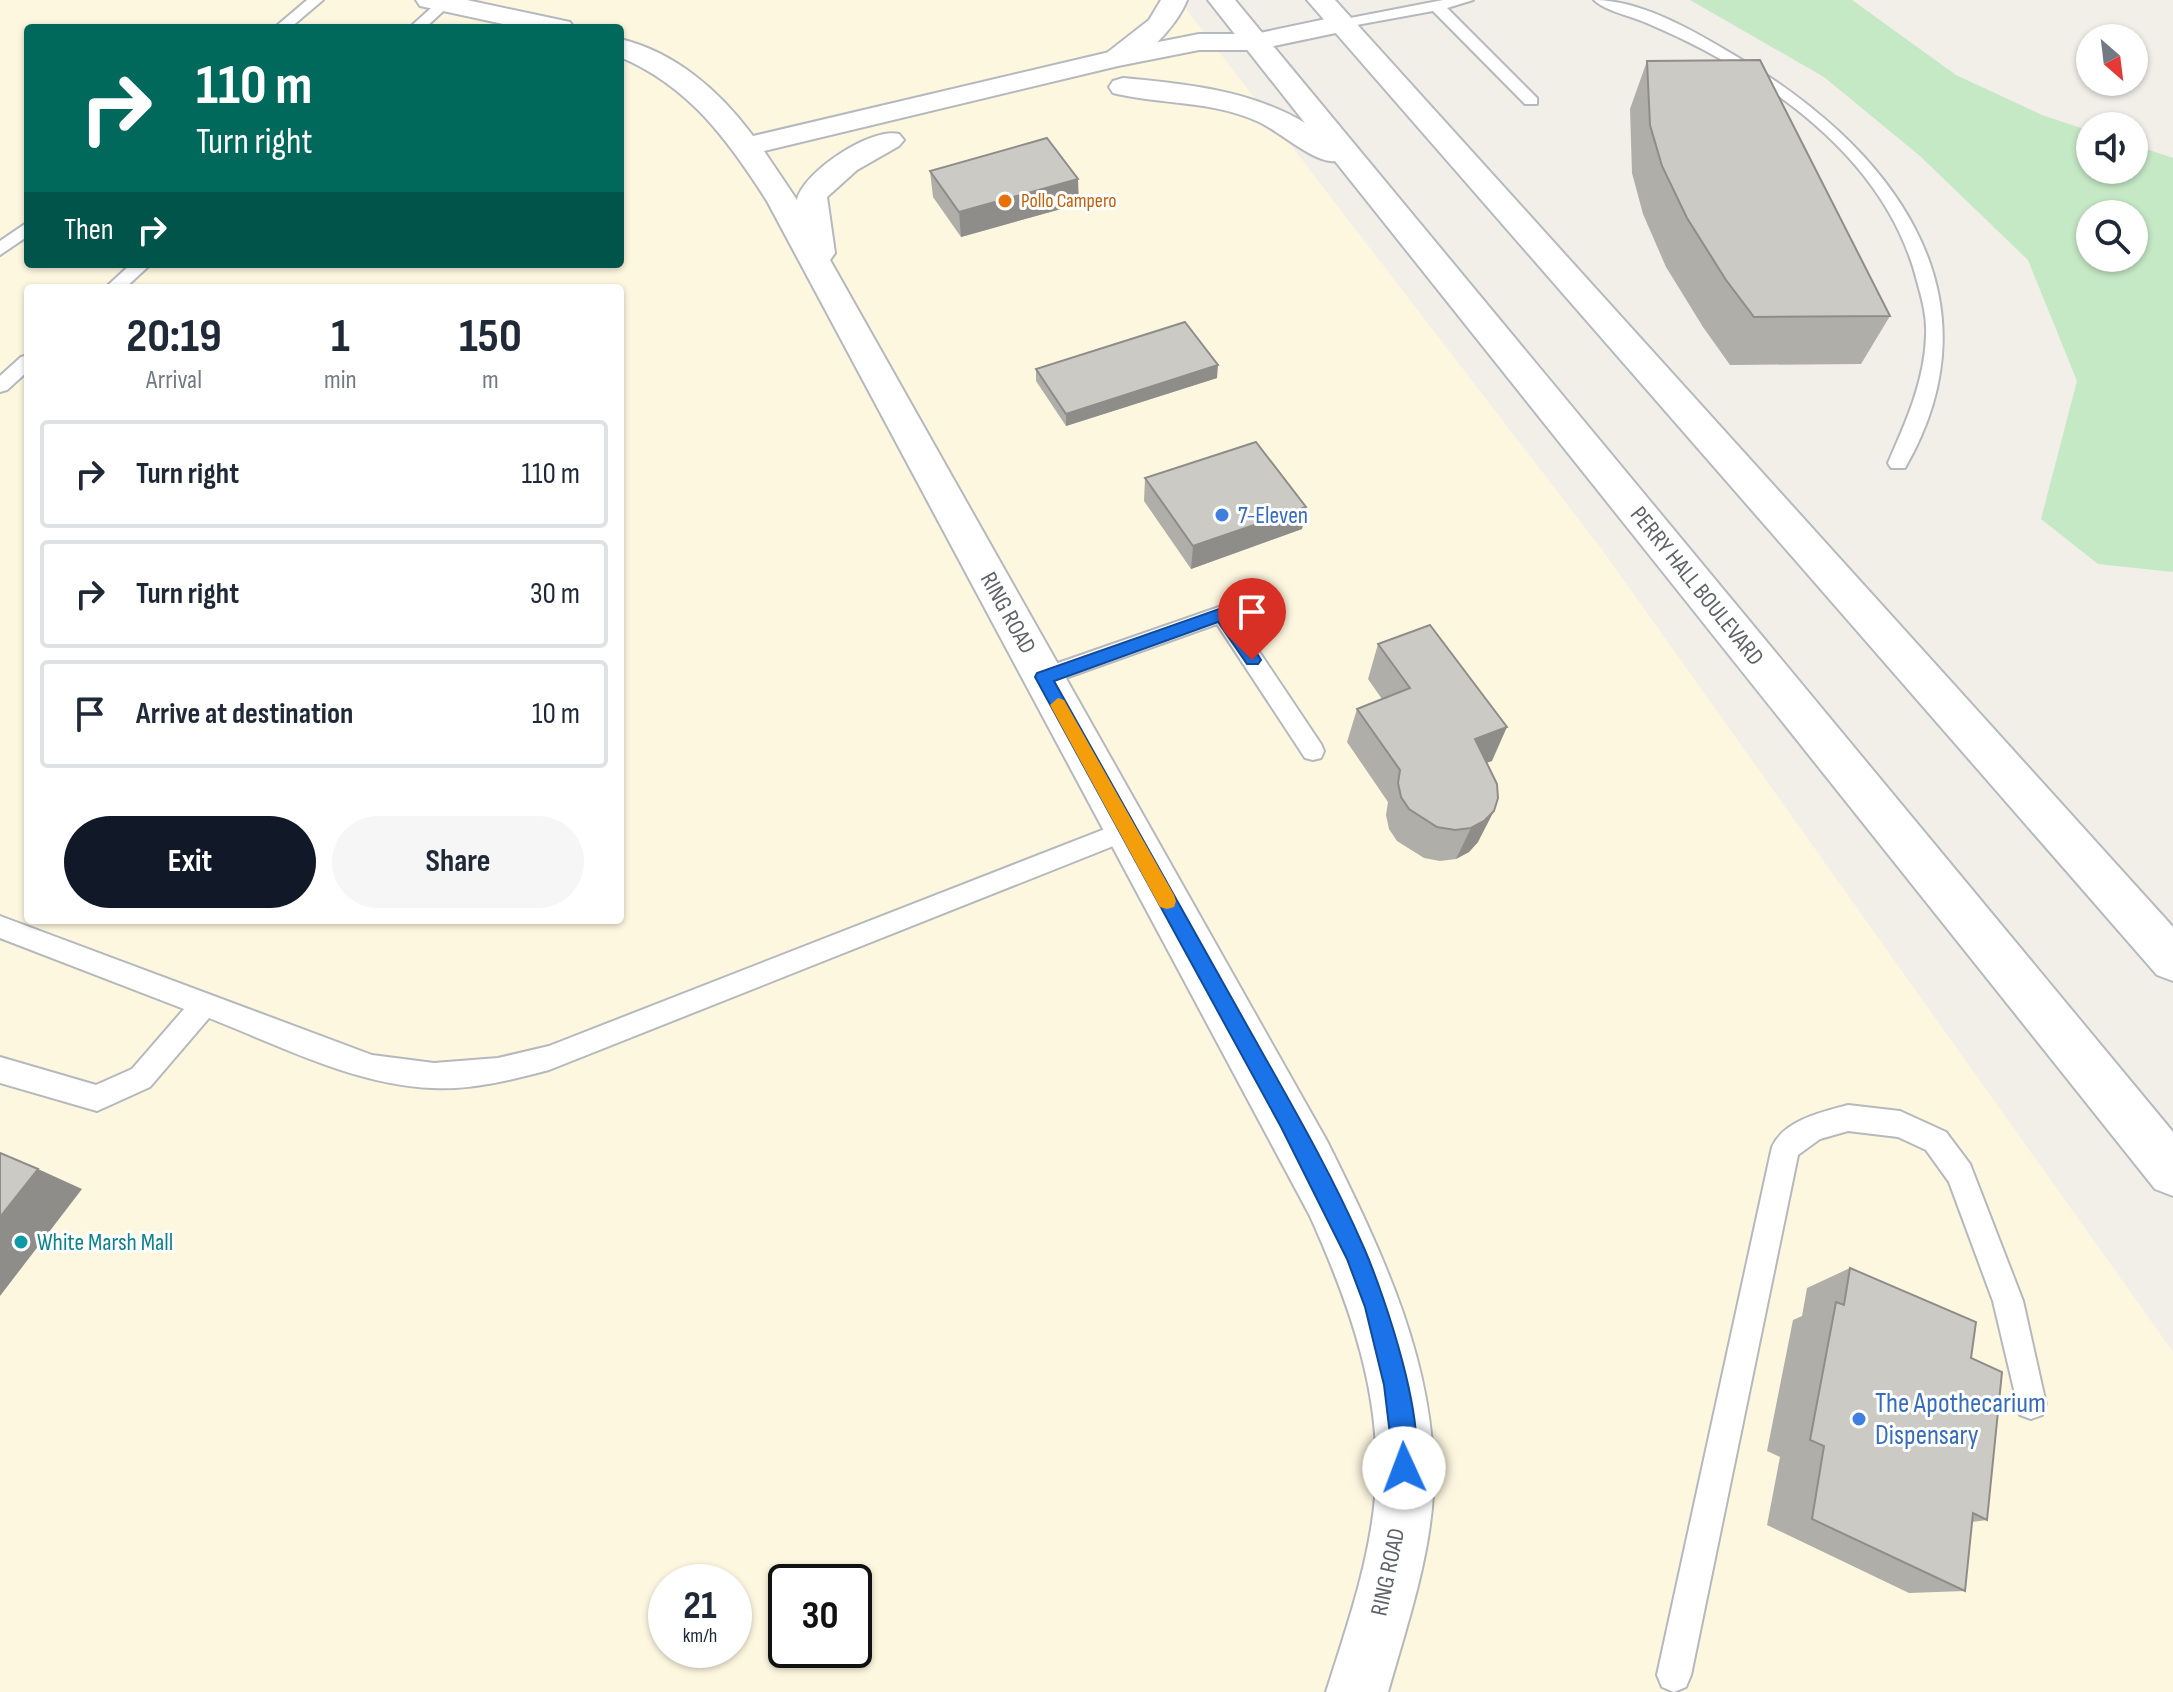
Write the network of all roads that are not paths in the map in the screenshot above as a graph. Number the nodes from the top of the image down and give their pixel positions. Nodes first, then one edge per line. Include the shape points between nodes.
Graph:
1 (316, 0) edge
2 (1174, 0) edge
3 (1221, 0) edge
4 (1320, 0) edge
5 (1466, 0) edge
6 (1601, 0) edge
7 (437, 2) edge
8 (1437, 6) junction
9 (286, 24) edge
10 (419, 24) edge
11 (541, 24) edge
12 (1340, 24) junction
13 (1255, 42) junction
14 (624, 49) edge
15 (1120, 72) junction
16 (1092, 94) dead end
17 (1531, 101) dead end
18 (983, 119) dead end
19 (889, 140) junction
20 (755, 159) junction
21 (1358, 170) junction
22 (24, 230) edge
23 (0, 250) edge
24 (821, 267) junction
25 (137, 268) edge
26 (119, 284) edge
27 (24, 365) edge
28 (0, 386) edge
29 (1898, 463) dead end
30 (1043, 677) junction
31 (1313, 751) dead end
32 (1128, 830) junction
33 (0, 927) edge
34 (2173, 960) edge
35 (205, 1004) junction
36 (0, 1070) edge
37 (2173, 1171) edge
38 (2031, 1404) dead end
39 (1674, 1675) dead end
40 (1357, 1692) edge

1 - 9 lane
2 - 15 main road
3 - 13 main road, PERRY HALL BOULEVARD
4 - 12 main road
5 - 8 lane
6 - 29 lane via 1709,47 1793,99 1860,160 1888,195 1925,270 1934,314 1927,396
7 - 10 lane
7 - 11 main road
8 - 12 lane
8 - 17 lane
12 - 13 main road
12 - 34 main road
13 - 15 main road via 1220,65
13 - 21 main road, PERRY HALL BOULEVARD
14 - 20 main road, RING ROAD via 691,84
15 - 16 main road
15 - 20 main road
15 - 21 main road via 1244,105
18 - 19 main road
19 - 20 main road
19 - 24 main road via 847,161 812,197
20 - 24 main road, RING ROAD
21 - 37 main road, PERRY HALL BOULEVARD
22 - 23 lane
24 - 30 main road, RING ROAD
25 - 26 lane
27 - 28 lane
30 - 31 lane via 1222,614
30 - 32 main road, RING ROAD
32 - 35 lane via 549,1058 498,1071 434,1076 372,1068
32 - 40 main road, RING ROAD via 1309,1159 1376,1307 1404,1439 1404,1496 1389,1579
33 - 35 lane
35 - 36 lane via 141,1078 97,1098
38 - 39 lane via 2008,1301 1960,1174 1936,1141 1900,1124 1848,1118 1813,1128 1786,1147

